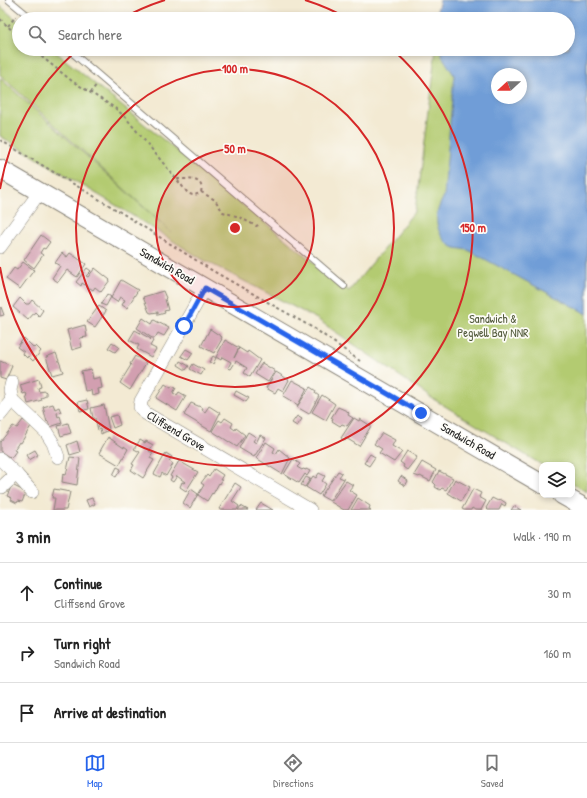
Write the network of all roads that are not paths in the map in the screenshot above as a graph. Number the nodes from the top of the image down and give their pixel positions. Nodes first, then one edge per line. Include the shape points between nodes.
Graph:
1 (9, 0) edge
2 (23, 12) edge
3 (76, 56) edge
4 (0, 169) edge
5 (39, 193) junction
6 (0, 247) edge
7 (344, 286) dead end
8 (205, 288) junction
9 (12, 382) dead end
10 (12, 400) junction
11 (0, 415) edge
12 (58, 457) dead end
13 (0, 459) edge
14 (16, 474) junction
15 (539, 482) edge
16 (2, 487) dead end
17 (32, 492) dead end
18 (567, 498) edge
19 (587, 509) edge
20 (310, 510) edge

1 - 2 lane
3 - 7 lane
4 - 5 street, Sandwich Road
5 - 6 street
5 - 8 street, Sandwich Road
8 - 15 street, Sandwich Road
8 - 20 street, Cliffsend Grove via 140,407
9 - 10 street
10 - 11 street
10 - 12 street via 46,432
13 - 14 street
14 - 16 street
14 - 17 street
18 - 19 street

